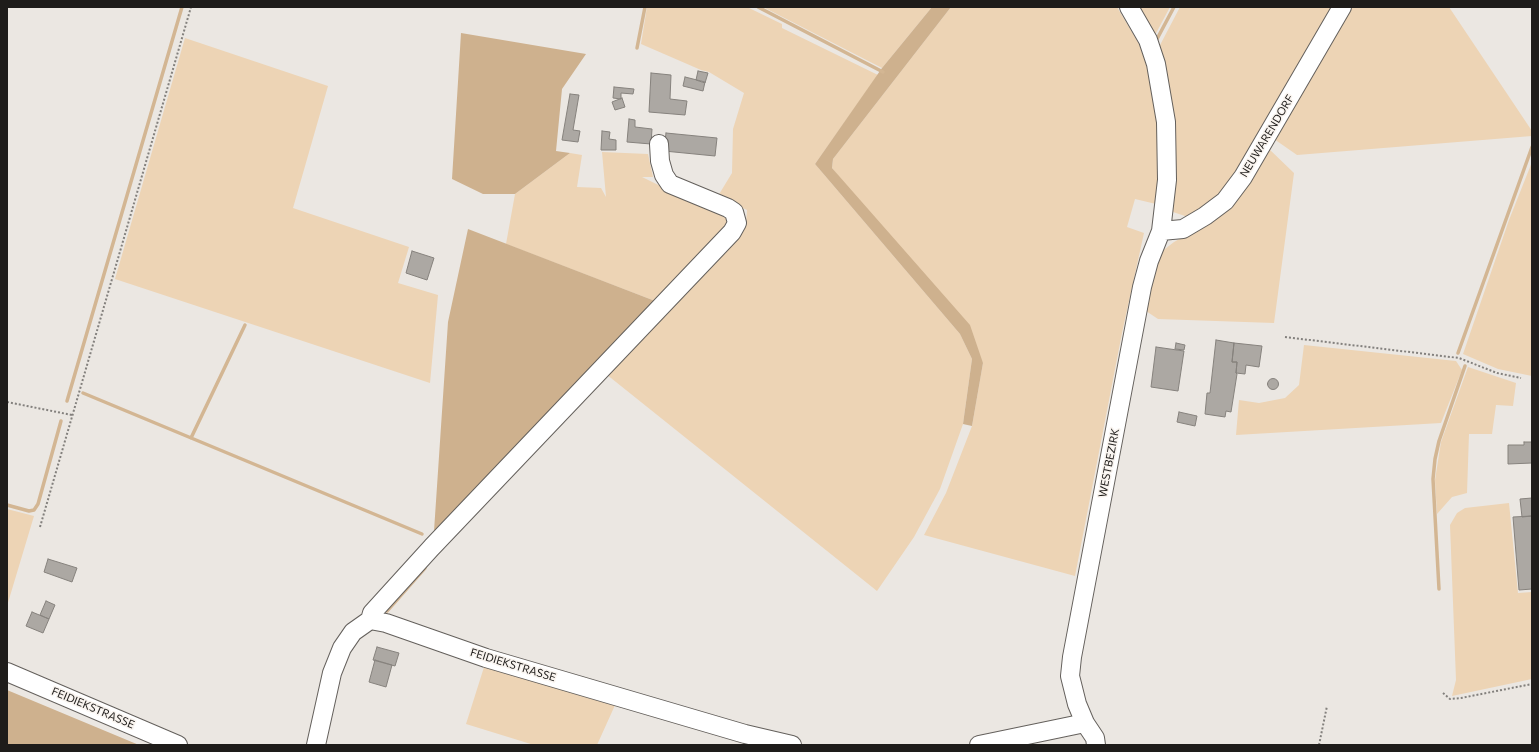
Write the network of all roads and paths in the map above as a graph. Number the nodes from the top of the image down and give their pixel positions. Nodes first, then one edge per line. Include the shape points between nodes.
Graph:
1 (191, 7) edge
2 (1129, 7) edge
3 (1342, 7) edge
4 (659, 144) dead end
5 (1161, 231) junction
6 (1285, 337) dead end
7 (1521, 378) dead end
8 (7, 402) edge
9 (72, 415) junction
10 (40, 527) dead end
11 (370, 620) junction
12 (7, 672) edge
13 (1532, 684) edge
14 (1443, 693) dead end
15 (1327, 706) dead end
16 (1085, 722) junction
17 (178, 745) edge
18 (316, 745) edge
19 (792, 745) edge
20 (979, 745) edge
21 (1096, 745) edge
22 (1319, 745) edge

1 - 9 path
2 - 5 street, WESTBEZIRK via 1148,40 1156,64 1166,122 1166,180
3 - 5 street, NEUWARENDORF via 1243,177 1225,201 1183,229
4 - 11 street via 660,161 670,184 734,212 737,223 734,229 432,547 372,613
5 - 16 street, WESTBEZIRK via 1142,287 1072,657 1070,676 1077,704
6 - 7 path via 1459,358 1496,373
8 - 9 path
9 - 10 path
11 - 18 street via 353,632 342,648 332,673
11 - 19 street, FEIDIEKSTRASSE via 386,623 486,658 745,734
12 - 17 street, FEIDIEKSTRASSE
13 - 14 path via 1461,698 1450,699
15 - 22 path
16 - 20 street
16 - 21 street, WESTBEZIRK via 1095,738

